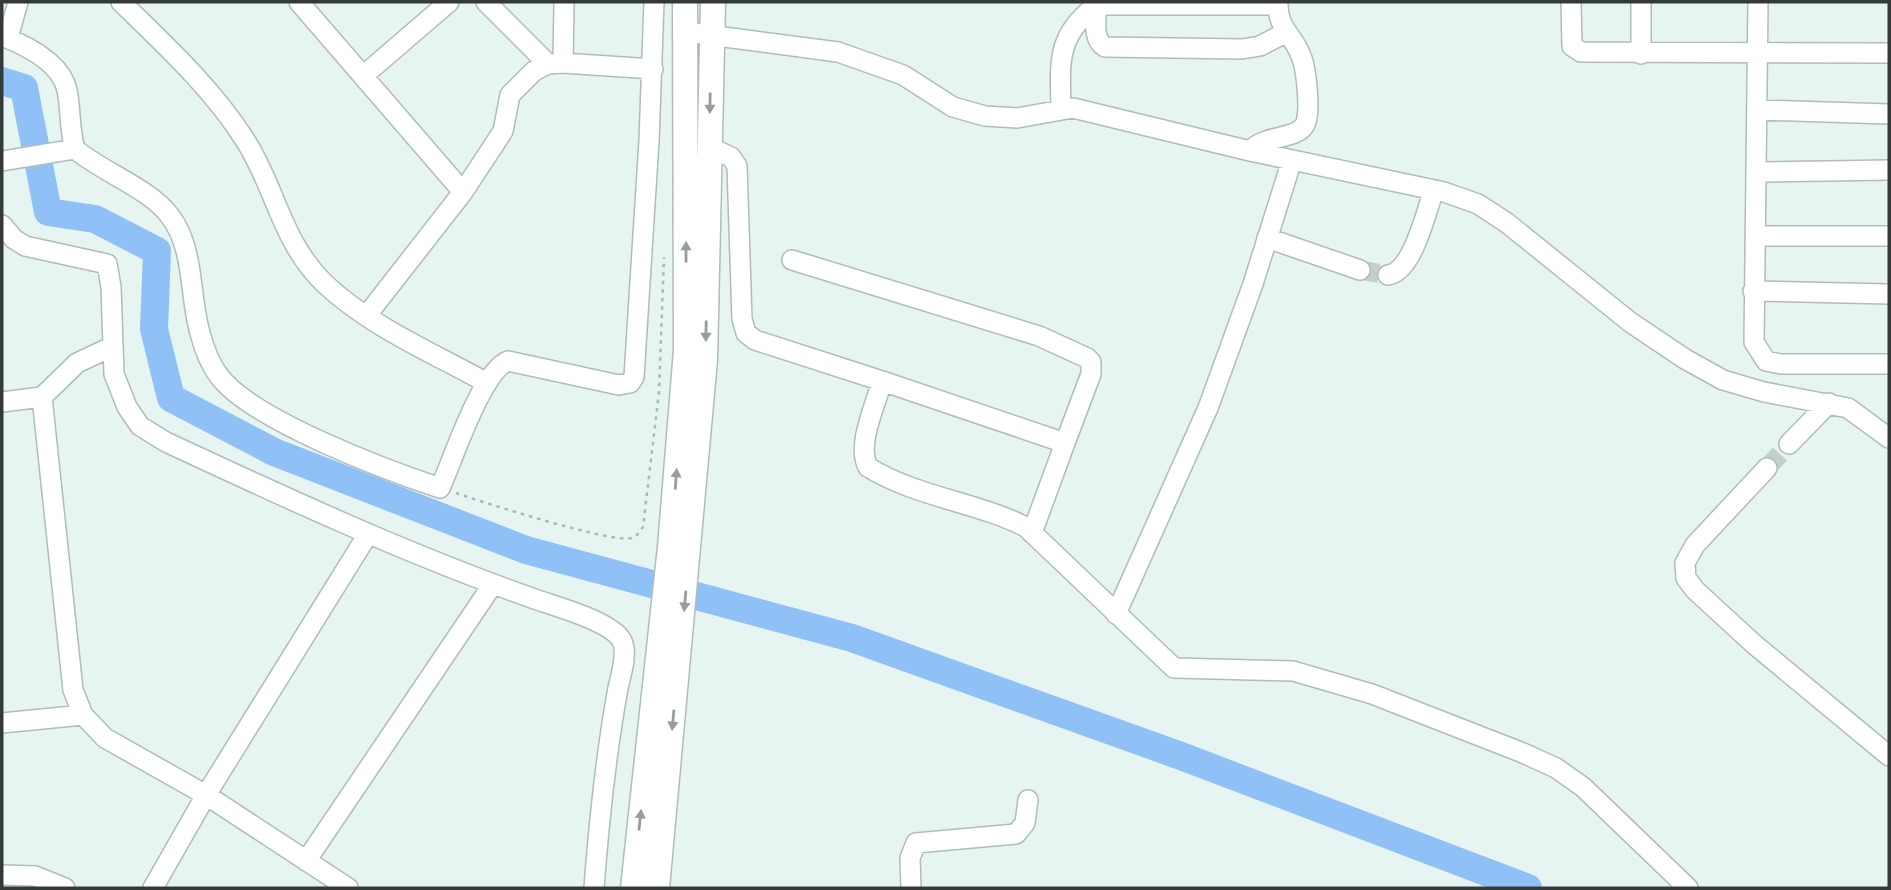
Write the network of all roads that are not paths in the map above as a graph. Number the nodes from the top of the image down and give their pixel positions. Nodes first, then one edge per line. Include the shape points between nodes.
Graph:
1 (18, 2) edge
2 (121, 2) edge
3 (299, 2) edge
4 (449, 2) edge
5 (486, 2) edge
6 (564, 2) edge
7 (654, 2) edge
8 (685, 2) edge
9 (713, 2) edge
10 (1571, 2) edge
11 (1641, 2) edge
12 (1758, 2) edge
13 (1097, 3) edge
14 (1278, 4) edge
15 (686, 32) junction
16 (1285, 33) junction
17 (712, 35) junction
18 (5, 37) edge
19 (1758, 51) junction
20 (1641, 54) junction
21 (1889, 54) edge
22 (555, 63) junction
23 (653, 69) junction
24 (363, 76) junction
25 (1061, 108) junction
26 (1758, 110) junction
27 (1889, 114) edge
28 (709, 147) junction
29 (75, 149) junction
30 (1250, 151) junction
31 (1292, 160) junction
32 (2, 161) edge
33 (1889, 170) edge
34 (1758, 172) junction
35 (1434, 190) junction
36 (463, 192) junction
37 (2, 225) edge
38 (1755, 236) junction
39 (1889, 236) edge
40 (1267, 238) junction
41 (792, 260) dead end
42 (1360, 270) tunnel mouth
43 (1388, 275) dead end
44 (1753, 291) junction
45 (1889, 294) edge
46 (367, 315) junction
47 (113, 346) junction
48 (1889, 364) edge
49 (883, 381) junction
50 (487, 383) junction
51 (42, 397) junction
52 (2, 402) edge
53 (1829, 403) junction
54 (1889, 438) edge
55 (1065, 443) junction
56 (1789, 444) tunnel mouth
57 (1767, 468) tunnel mouth
58 (1032, 533) junction
59 (368, 534) junction
60 (680, 549) junction
61 (493, 584) junction
62 (1116, 614) junction
63 (669, 650) junction
64 (83, 715) junction
65 (2, 723) edge
66 (1887, 750) edge
67 (206, 795) junction
68 (1028, 800) dead end
69 (306, 861) junction
70 (2, 875) edge
71 (65, 888) edge
72 (153, 888) edge
73 (348, 888) edge
74 (594, 888) edge
75 (633, 888) edge
76 (657, 888) edge
77 (911, 888) edge
78 (1688, 888) edge

1 - 18 street
2 - 46 street via 190,70 241,134 289,237 306,261 341,298
3 - 24 street
4 - 24 street
5 - 22 street
6 - 22 street
7 - 23 street
8 - 15 main road
9 - 17 main road
10 - 20 street via 1572,46 1581,52
11 - 20 street
12 - 19 street
13 - 14 street
13 - 16 street via 1097,36 1105,47 1242,49
13 - 25 street via 1082,16 1063,46
14 - 16 street
15 - 17 street
60 -> 15 main road via 686,349
16 - 30 street via 1303,62 1308,118 1297,131 1264,139
17 - 25 street via 790,43 867,60 903,75 953,107 985,116 1032,117
17 -> 28 main road
18 - 29 street via 41,57 58,73 66,87
19 - 20 street
19 - 21 street
19 - 26 street
22 - 23 street
22 - 36 street via 534,71 510,95 503,131
23 - 50 street via 634,377 625,385 607,384 508,361 496,368
24 - 36 street
25 - 30 street
26 - 27 street
26 - 34 street
28 - 49 street via 732,156 737,166 746,333 755,340
28 -> 60 main road via 705,360
29 - 32 street
29 - 50 street via 168,213 186,252 206,355 238,394 289,425 377,466 440,488
30 - 31 street
31 - 35 street
31 - 40 street
33 - 34 street
34 - 38 street
35 - 43 street via 1408,262 1396,275
35 - 53 street via 1478,204 1630,322 1723,380
36 - 46 street
37 - 47 street via 25,246 107,264
38 - 39 street
38 - 44 street
40 - 42 street
40 - 62 street via 1208,408
41 - 55 street via 1026,332 1087,358 1091,374
44 - 45 street
44 - 48 street via 1754,341 1766,361
46 - 50 street
47 - 51 street via 76,363
47 - 59 street via 114,374 140,426
49 - 55 street
49 - 58 street via 865,443 864,459 869,467 1001,515
51 - 52 street
51 - 64 street via 73,690
53 - 54 street via 1848,408
53 - 56 street
55 - 58 street
57 - 66 street via 1695,545 1685,563 1686,578 1755,645
58 - 62 street
59 - 61 street
59 - 67 street
60 - 63 main road
61 - 69 street
61 - 74 street via 596,622 618,634 623,643 606,752
62 - 78 street via 1174,668 1275,669 1312,676 1372,694 1556,768 1631,830
75 -> 63 main road
63 -> 76 main road
64 - 65 street
64 - 67 street via 105,738
67 - 69 street
67 - 72 street
68 - 77 street via 1025,823 1016,834 916,843 910,858
69 - 73 street
70 - 71 street via 35,876

